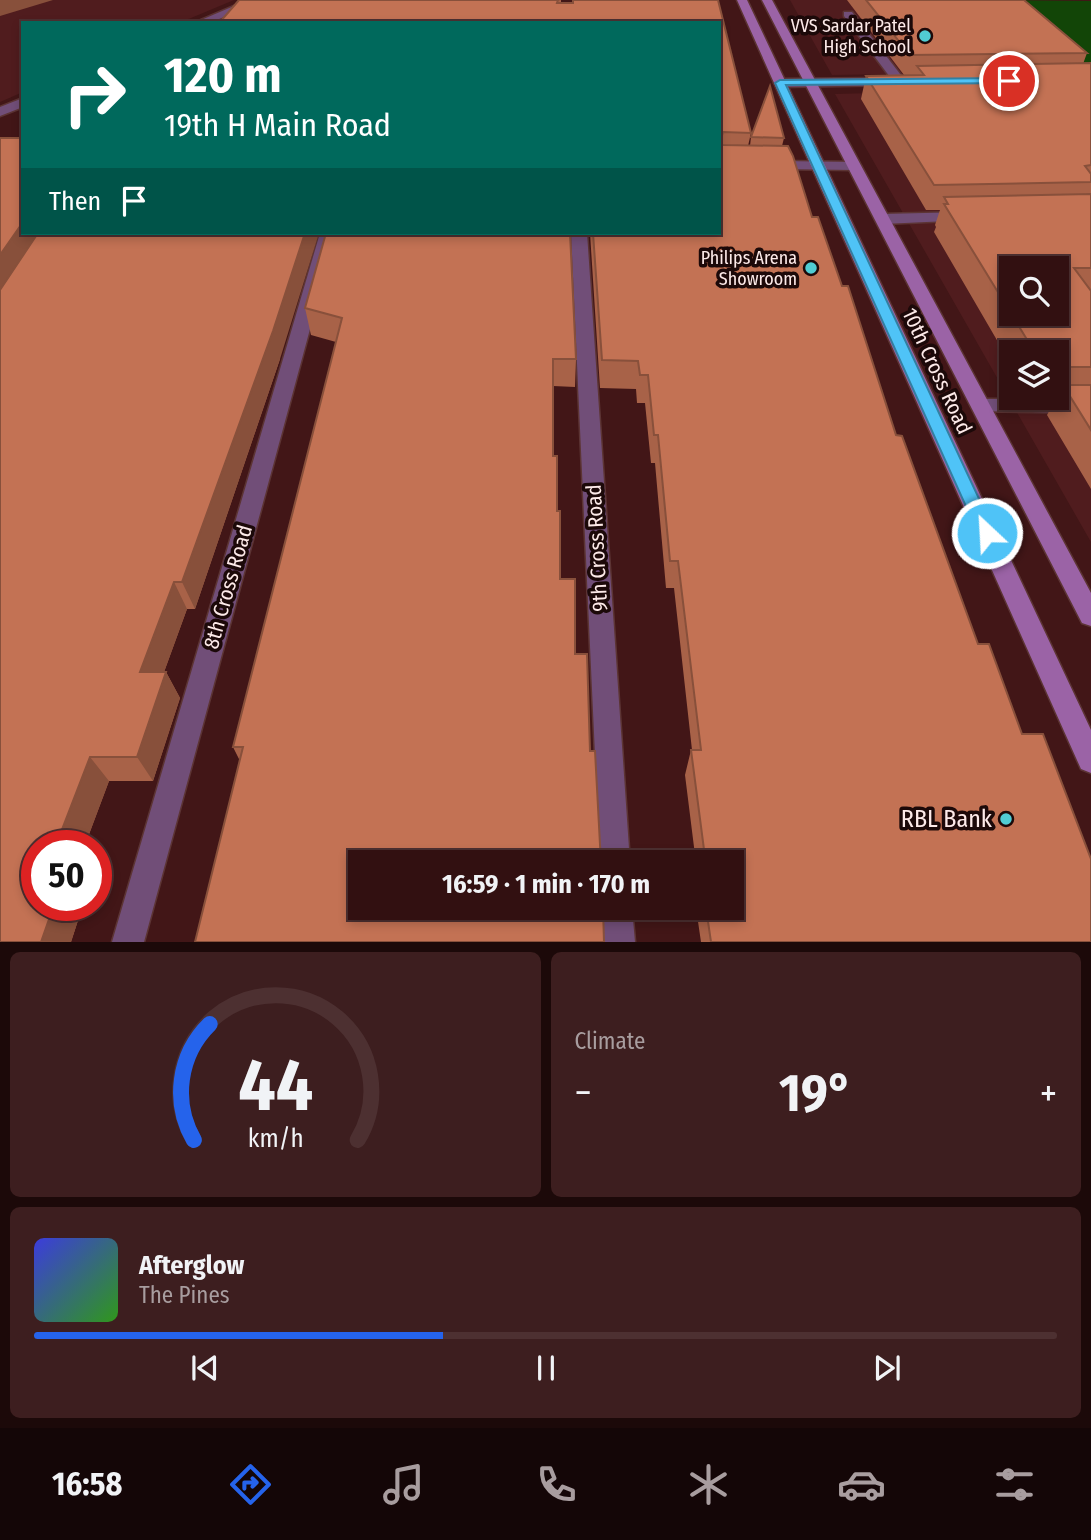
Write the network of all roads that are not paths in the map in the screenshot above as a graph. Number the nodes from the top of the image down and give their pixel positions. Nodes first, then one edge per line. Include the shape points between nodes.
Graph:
1 (258, 0) edge
2 (743, 0) edge
3 (767, 0) edge
4 (848, 15) dead end
5 (205, 21) edge
6 (780, 83) junction
7 (811, 83) junction
8 (21, 103) edge
9 (0, 112) edge
10 (721, 164) edge
11 (819, 166) junction
12 (855, 166) junction
13 (983, 217) edge
14 (883, 219) junction
15 (327, 235) edge
16 (579, 235) edge
17 (981, 406) junction
18 (1091, 406) edge
19 (1091, 615) edge
20 (1091, 760) edge
21 (614, 850) edge
22 (618, 920) edge
23 (128, 942) edge
24 (619, 942) edge

1 - 5 street
2 - 6 main road, 10th Cross Road
3 - 7 main road, 10th Cross Road
4 - 7 street via 907,82
6 - 7 street
6 - 11 main road, 10th Cross Road
7 - 12 main road, 10th Cross Road
8 - 9 street
10 - 11 street
11 - 12 street
11 - 20 main road, 10th Cross Road
12 - 14 main road, 10th Cross Road
13 - 14 street
14 - 17 main road, 10th Cross Road
15 - 23 street, 8th Cross Road
16 - 21 street, 9th Cross Road
17 - 18 street
17 - 19 main road, 10th Cross Road
22 - 24 street

